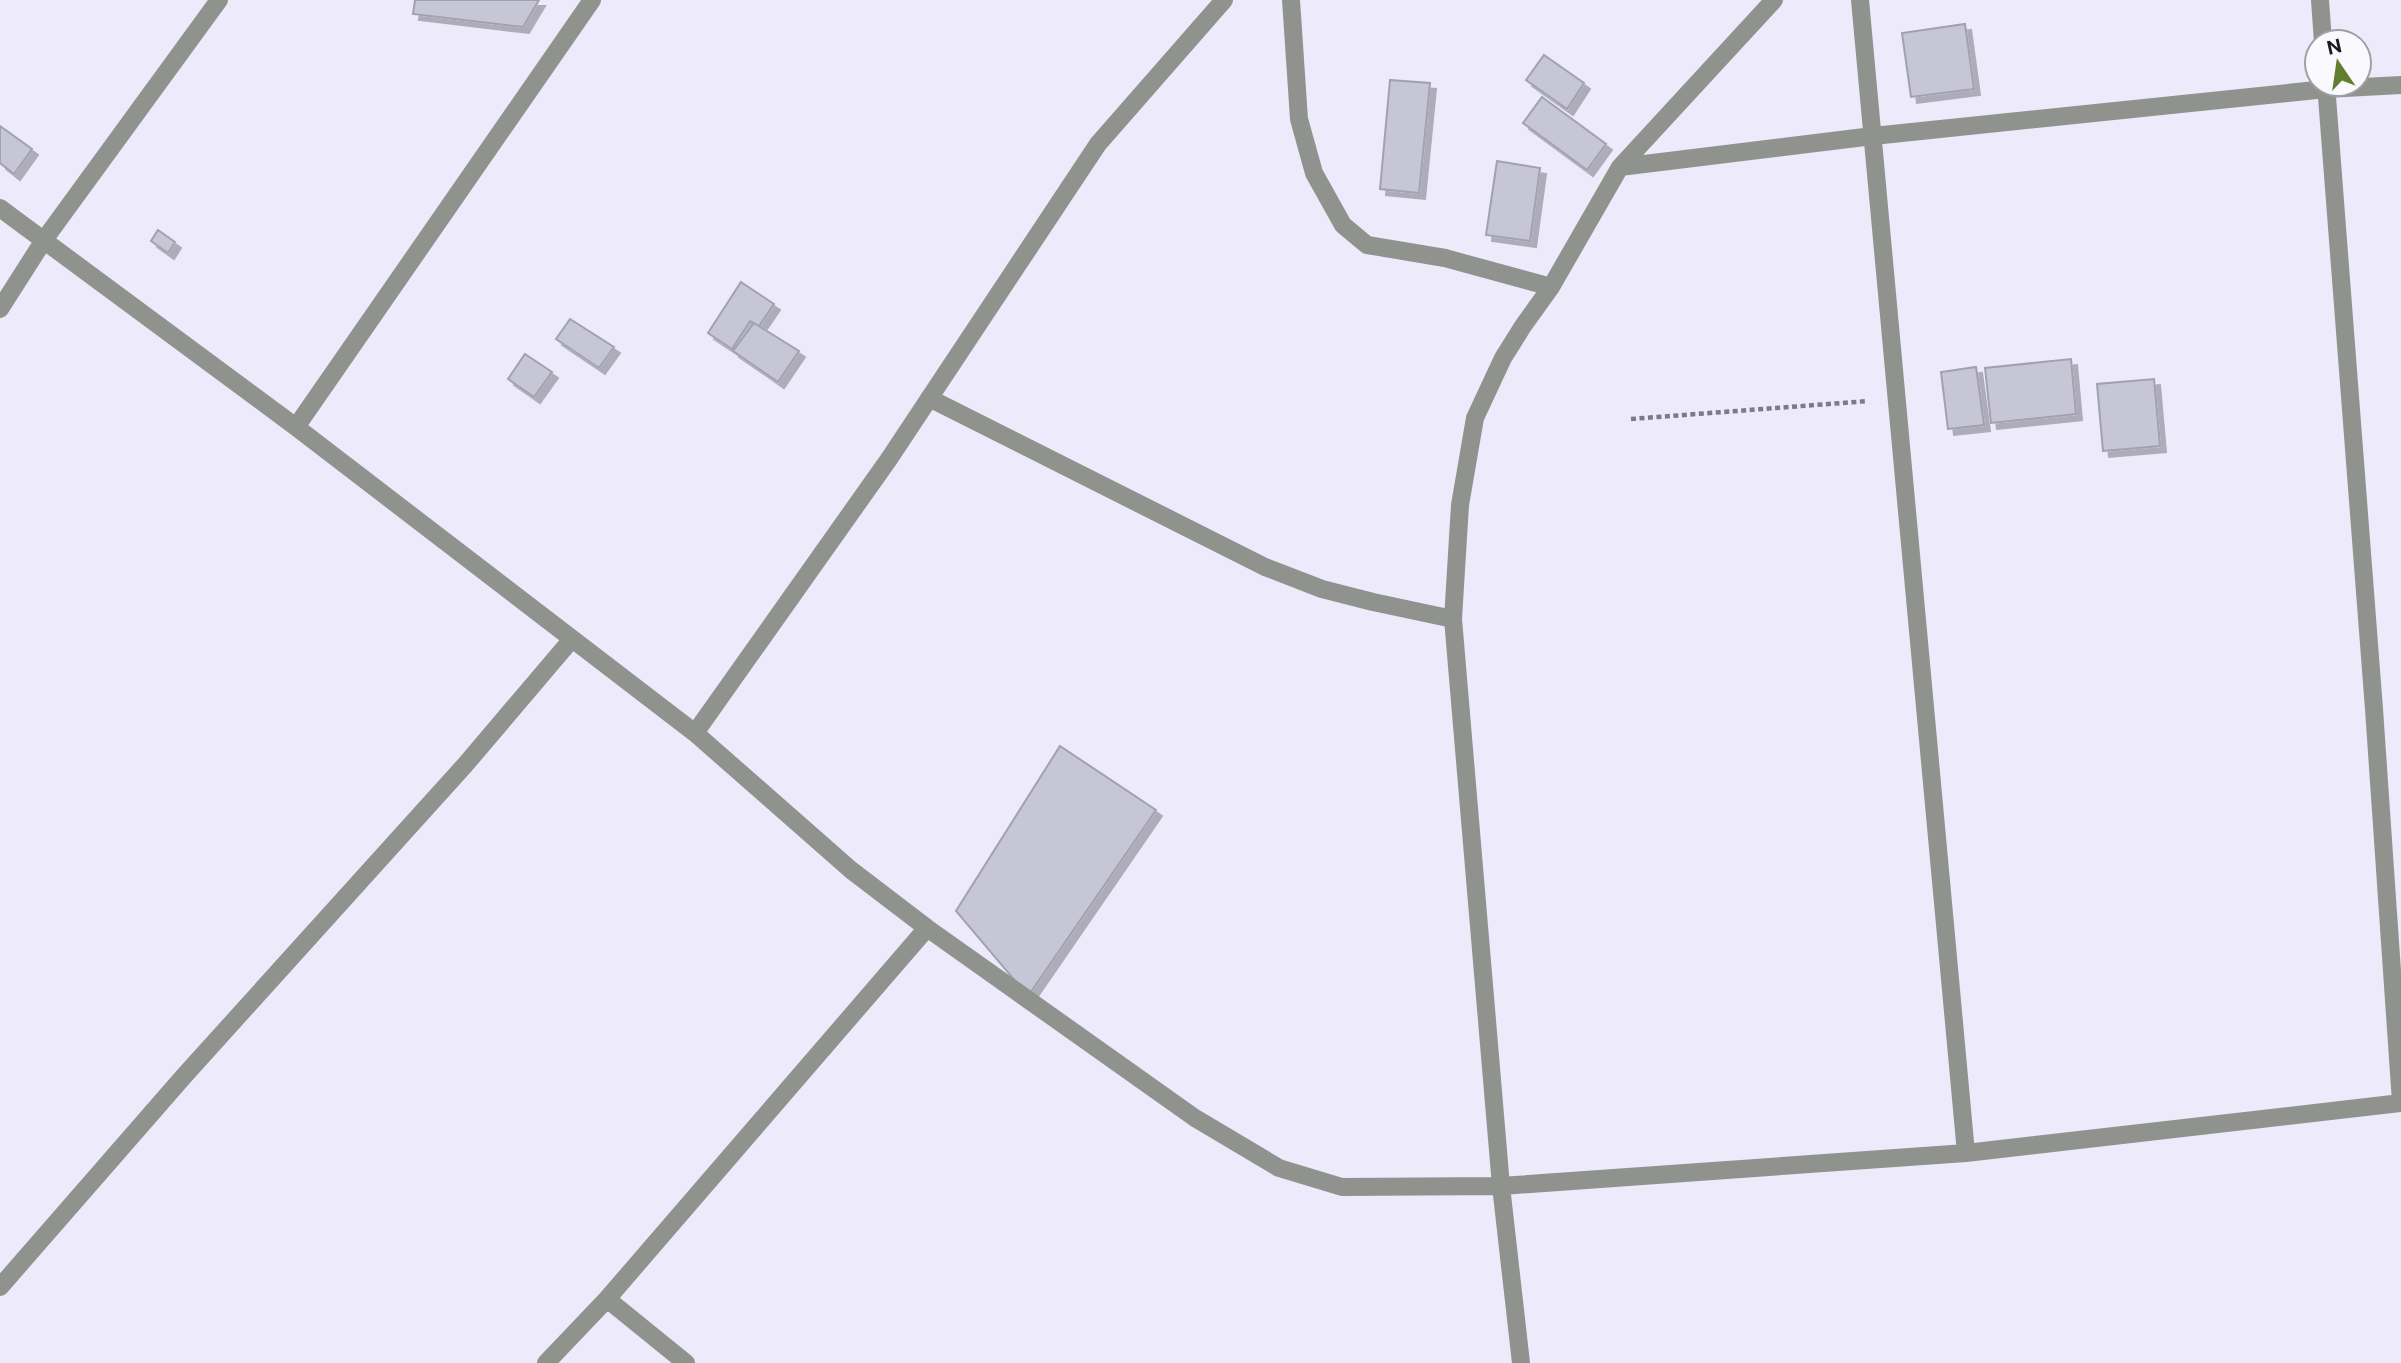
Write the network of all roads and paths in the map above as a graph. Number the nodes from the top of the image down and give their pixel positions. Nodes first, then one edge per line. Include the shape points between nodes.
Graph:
1 (219, 0) edge
2 (592, 0) edge
3 (1224, 0) edge
4 (1291, 0) edge
5 (1774, 0) edge
6 (1860, 0) edge
7 (2320, 0) edge
8 (2322, 28) edge
9 (2401, 85) edge
10 (2373, 86) edge
11 (2303, 89) edge
12 (2327, 98) edge
13 (1873, 135) junction
14 (1620, 167) junction
15 (0, 208) edge
16 (44, 240) junction
17 (1551, 287) junction
18 (0, 309) edge
19 (929, 398) junction
20 (1897, 398) junction
21 (1631, 419) dead end
22 (296, 427) junction
23 (1453, 619) junction
24 (572, 639) junction
25 (695, 733) junction
26 (928, 928) junction
27 (2401, 1102) edge
28 (1966, 1153) junction
29 (1501, 1186) junction
30 (0, 1287) edge
31 (607, 1299) junction
32 (546, 1363) edge
33 (686, 1363) edge
34 (1521, 1363) edge

1 - 16 street
2 - 22 street
3 - 19 street via 1098,144
4 - 17 street via 1299,119 1314,173 1343,225 1367,246 1445,258
5 - 14 street
6 - 13 street
7 - 8 street
9 - 10 street
11 - 13 street
12 - 27 street
13 - 14 street
13 - 20 street
14 - 17 street
15 - 16 street
16 - 18 street
16 - 22 street
17 - 23 street via 1503,358 1475,418 1460,505
19 - 23 street via 1265,567 1322,589
19 - 25 street
20 - 21 path
20 - 28 street
22 - 24 street
23 - 29 street
24 - 25 street
24 - 30 street
25 - 26 street via 851,870
26 - 29 street via 1195,1118 1279,1168 1342,1187
26 - 31 street
27 - 28 street
28 - 29 street
29 - 34 street
31 - 32 street
31 - 33 street

